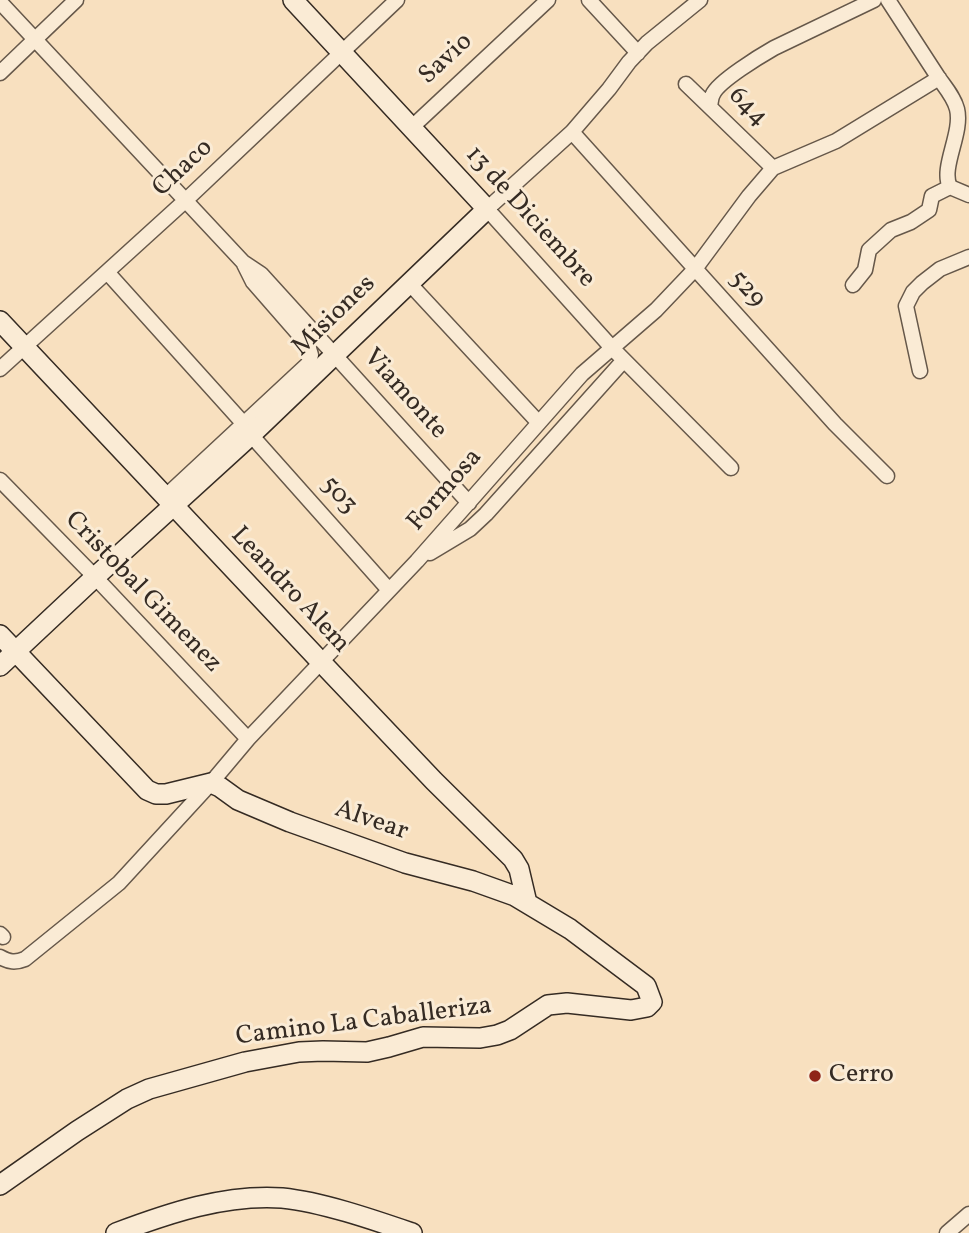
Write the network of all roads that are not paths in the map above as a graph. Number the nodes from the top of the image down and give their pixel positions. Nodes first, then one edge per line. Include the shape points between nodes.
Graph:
1 (76, 0) edge
2 (293, 0) edge
3 (397, 0) edge
4 (548, 0) edge
5 (589, 0) edge
6 (700, 0) edge
7 (874, 0) edge
8 (888, 0) edge
9 (0, 2) edge
10 (35, 40) junction
11 (341, 53) junction
12 (638, 53) junction
13 (0, 73) edge
14 (939, 78) junction
15 (686, 84) dead end
16 (710, 106) junction
17 (411, 128) junction
18 (572, 132) junction
19 (773, 168) junction
20 (950, 187) junction
21 (969, 195) edge
22 (186, 200) junction
23 (487, 209) junction
24 (969, 257) edge
25 (243, 262) junction
26 (695, 269) junction
27 (107, 272) junction
28 (409, 283) junction
29 (853, 285) dead end
30 (0, 321) edge
31 (24, 347) junction
32 (613, 349) junction
33 (311, 355) joint
34 (334, 355) junction
35 (624, 360) junction
36 (0, 369) edge
37 (920, 371) dead end
38 (538, 422) junction
39 (247, 429) junction
40 (731, 468) dead end
41 (887, 476) dead end
42 (0, 480) edge
43 (169, 501) junction
44 (469, 503) junction
45 (417, 561) junction
46 (94, 577) junction
47 (389, 590) junction
48 (0, 635) edge
49 (14, 651) junction
50 (321, 662) junction
51 (0, 666) edge
52 (248, 739) junction
53 (211, 783) junction
54 (527, 902) junction
55 (3, 959) edge
56 (548, 1005) joint
57 (0, 1185) edge
58 (969, 1217) edge
59 (116, 1233) edge
60 (412, 1233) edge
61 (947, 1233) edge
62 (963, 1233) edge

1 - 10 street
2 - 11 street, 13 de Diciembre
3 - 11 street, Chaco
4 - 17 street, Savio
5 - 12 street
6 - 12 street, Misiones
7 - 16 street via 758,57 718,87
8 - 14 street
9 - 10 street
10 - 13 street
10 - 22 street, Viamonte
11 - 17 street, 13 de Diciembre
11 - 22 street, Chaco
12 - 18 street, Misiones
14 - 19 street, Formosa via 836,141
14 - 20 street via 957,107 946,180
15 - 16 street, 644
16 - 19 street, 644
17 - 23 street, 13 de Diciembre
18 - 23 street, Misiones
18 - 26 street, 529
19 - 26 street, Formosa
20 - 21 street
20 - 29 street via 932,196 929,210 891,229 869,250 865,270
22 - 25 street, Viamonte
22 - 27 street, Chaco
23 - 28 street, Misiones
23 - 32 street, 13 de Diciembre
24 - 37 street via 940,269 913,292 906,306
25 - 33 street, Viamonte via 253,282 308,345
25 - 34 street, Viamonte via 261,274
26 - 32 street, Formosa
26 - 41 street, 529
27 - 31 street, Chaco
27 - 39 street, 503
28 - 34 street, Misiones
28 - 38 street
30 - 31 street, Leandro Alem
31 - 36 street, Chaco
31 - 43 street, Leandro Alem
32 - 35 street, 13 de Diciembre
32 - 38 street, Formosa via 582,374
33 - 39 street, Misiones
34 - 39 street, Misiones
34 - 44 street, Viamonte
35 - 40 street, 13 de Diciembre
35 - 45 street via 486,514
38 - 44 street, Formosa
39 - 43 street, Misiones
39 - 47 street, 503
42 - 46 street, Cristobal Gimenez
43 - 46 street, Misiones
43 - 50 street, Leandro Alem
44 - 45 street, Formosa
45 - 47 street, Formosa
46 - 49 street, Misiones
46 - 52 street, Cristobal Gimenez
47 - 50 street, Formosa
48 - 49 street
49 - 51 street, Misiones
49 - 53 street via 147,790 166,794
50 - 52 street, Formosa
50 - 54 street, Leandro Alem via 513,859
52 - 53 street, Formosa
53 - 54 street, Alvear via 290,822
53 - 55 street, Formosa via 120,883 24,959
54 - 56 street, Alvear via 646,986 652,1002 631,1010
56 - 57 street, Camino La Caballeriza via 498,1035 423,1037 366,1052 274,1056 149,1089 107,1110
58 - 61 street
58 - 62 street
59 - 60 street via 202,1205 260,1197 322,1205

